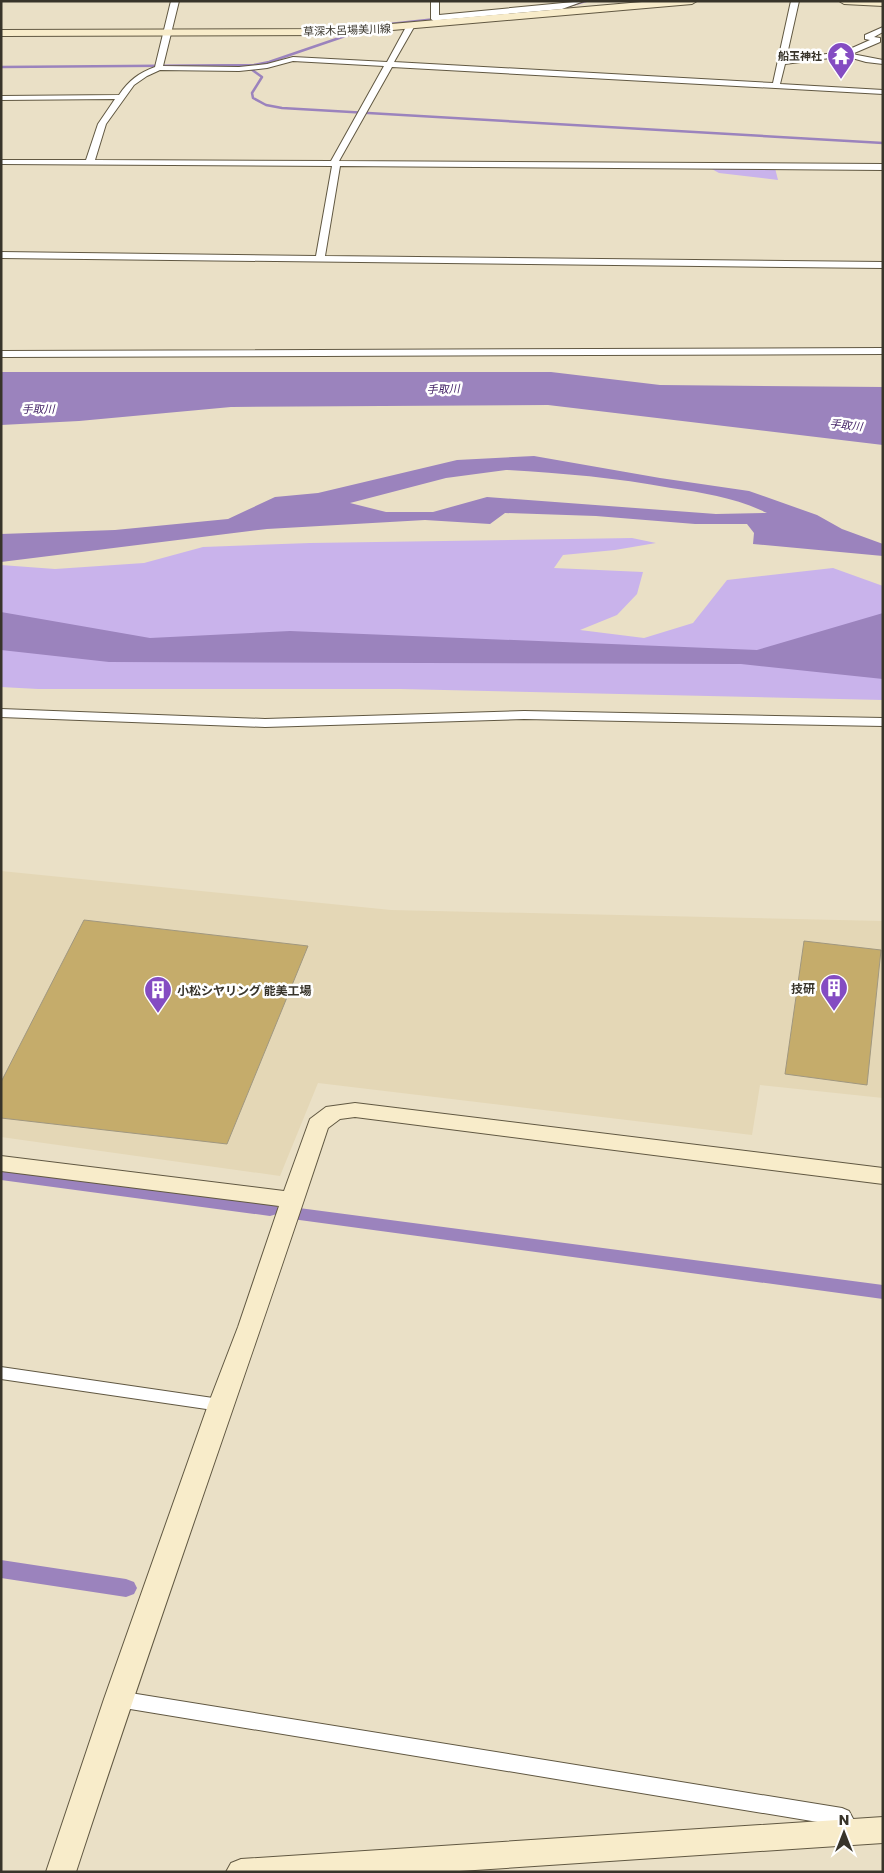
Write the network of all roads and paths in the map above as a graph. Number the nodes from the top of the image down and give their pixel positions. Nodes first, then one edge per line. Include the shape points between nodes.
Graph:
1 (175, 1) edge
2 (435, 1) edge
3 (580, 1) edge
4 (692, 1) edge
5 (795, 1) edge
6 (844, 1) edge
7 (879, 3) edge
8 (437, 20) junction
9 (410, 26) junction
10 (883, 29) edge
11 (168, 32) junction
12 (1, 33) edge
13 (846, 54) junction
14 (781, 62) junction
15 (883, 62) edge
16 (388, 64) junction
17 (160, 67) junction
18 (776, 86) junction
19 (883, 92) edge
20 (122, 97) junction
21 (1, 98) edge
22 (1, 162) edge
23 (90, 162) junction
24 (336, 165) junction
25 (883, 167) edge
26 (1, 255) edge
27 (320, 259) junction
28 (883, 265) edge
29 (883, 341) edge
30 (883, 351) edge
31 (754, 352) junction
32 (1, 354) edge
33 (1, 713) edge
34 (883, 722) edge
35 (1, 1163) edge
36 (883, 1176) edge
37 (292, 1200) junction
38 (1, 1373) edge
39 (220, 1405) junction
40 (118, 1699) junction
41 (883, 1830) edge
42 (850, 1832) junction
43 (61, 1872) edge
44 (241, 1872) edge

1 - 11 street
2 - 8 street
3 - 8 street via 562,7
4 - 8 street, 草深木呂場美川線
5 - 14 street
6 - 7 street
8 - 9 street, 草深木呂場美川線
9 - 11 street, 草深木呂場美川線 via 335,32
9 - 16 street
10 - 13 street via 868,37 877,40
11 - 12 street, 草深木呂場美川線
11 - 17 street
13 - 14 street
13 - 15 street
14 - 18 street
16 - 17 street via 288,59 267,66 239,68
16 - 18 street
16 - 24 street via 334,163
17 - 20 street via 136,78
18 - 19 street
20 - 21 street
20 - 23 street via 99,129
22 - 23 street
23 - 24 street
24 - 25 street
24 - 27 street
26 - 27 street
27 - 28 street
29 - 31 street via 789,346
30 - 31 street
31 - 32 street
33 - 34 street via 265,722 524,715
35 - 37 street
36 - 37 street via 355,1110 334,1112 318,1124
37 - 39 street
38 - 39 street
39 - 40 street
40 - 42 street via 842,1817
40 - 43 street
41 - 42 street
42 - 44 street

